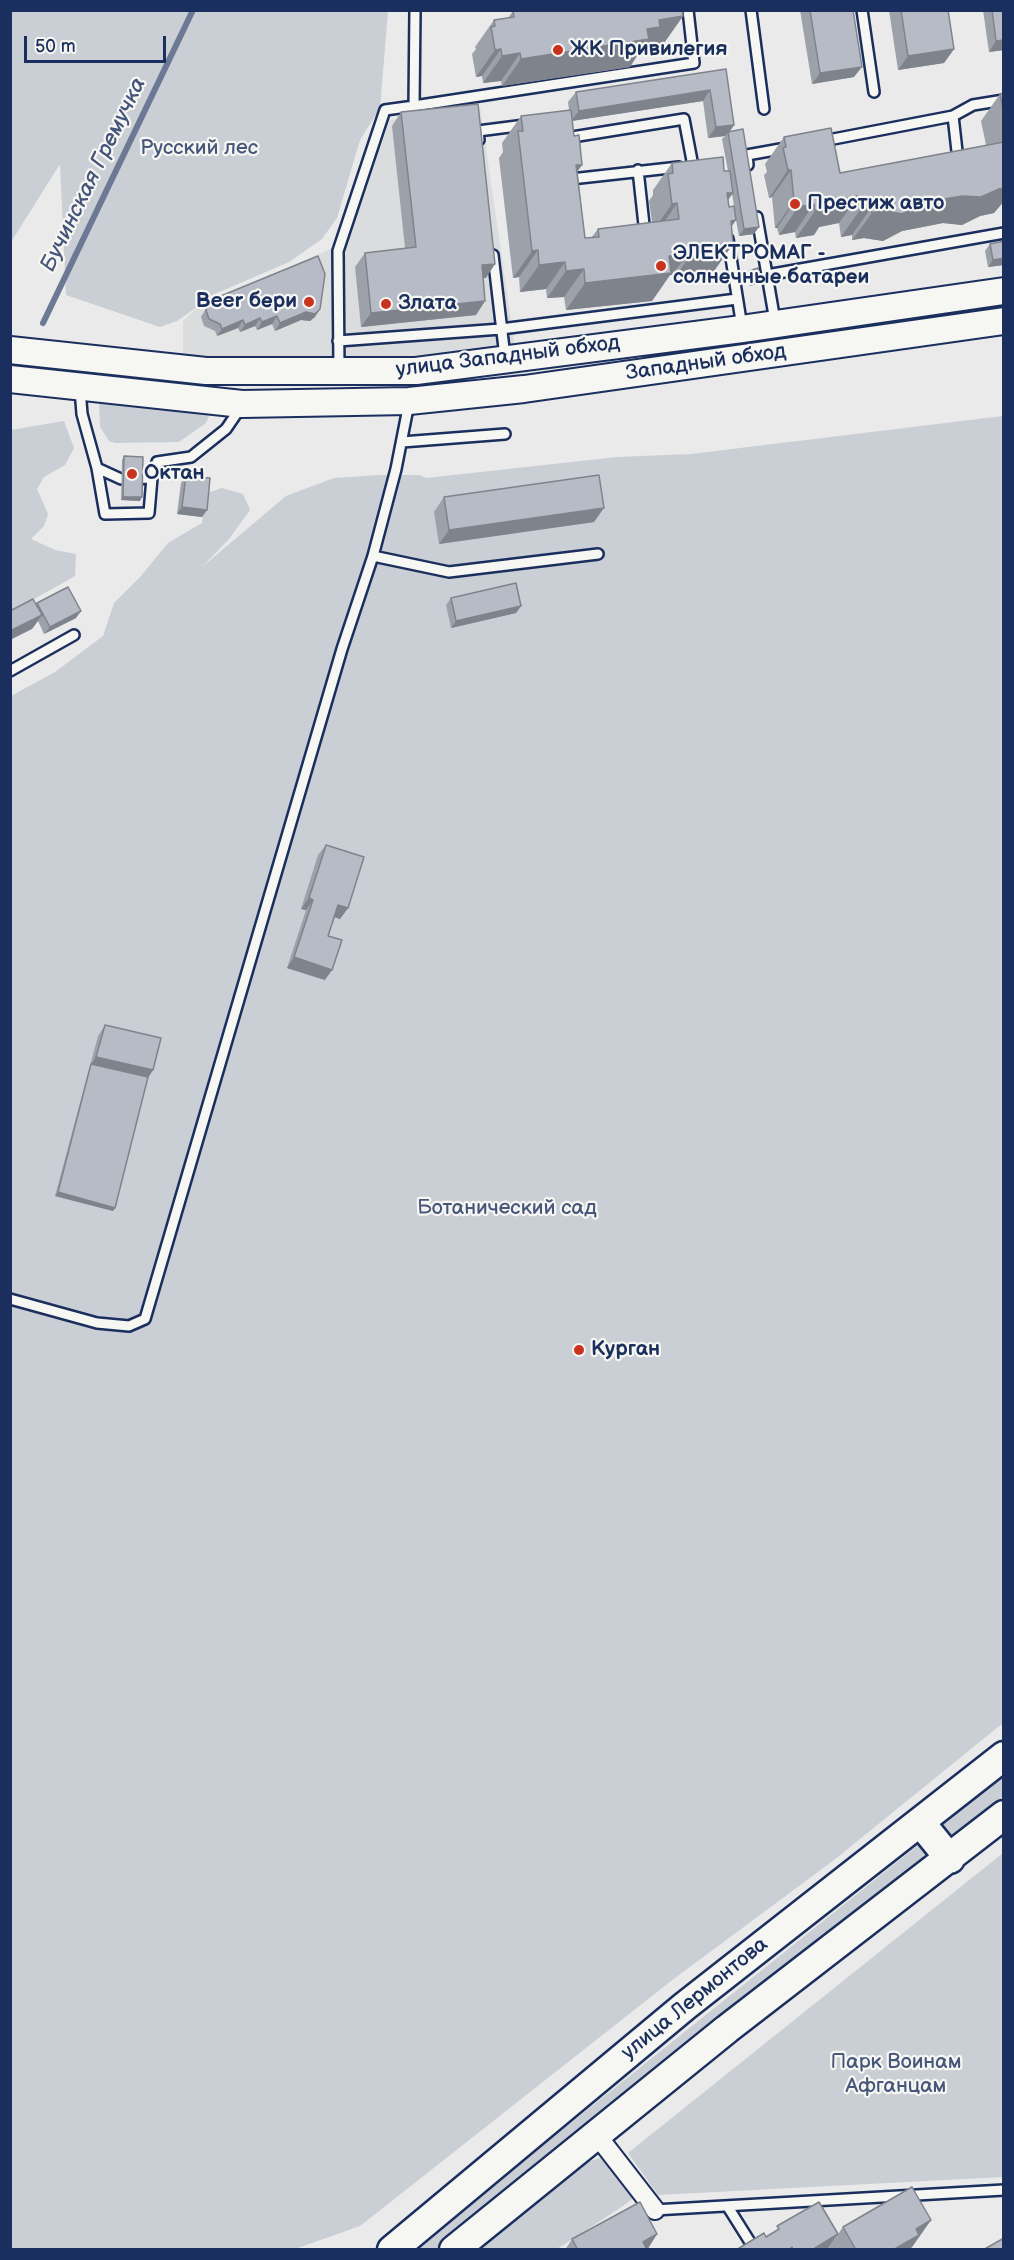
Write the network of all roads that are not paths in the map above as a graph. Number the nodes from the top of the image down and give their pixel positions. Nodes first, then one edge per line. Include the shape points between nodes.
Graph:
1 (415, 10) edge
2 (688, 10) edge
3 (751, 10) edge
4 (862, 10) edge
5 (874, 92) dead end
6 (1004, 100) edge
7 (414, 106) junction
8 (764, 109) dead end
9 (953, 116) junction
10 (537, 123) edge
11 (557, 129) edge
12 (566, 137) junction
13 (830, 140) junction
14 (815, 142) edge
15 (567, 147) edge
16 (792, 147) edge
17 (832, 150) edge
18 (481, 153) edge
19 (949, 161) edge
20 (693, 166) junction
21 (569, 168) edge
22 (638, 170) junction
23 (702, 173) edge
24 (750, 177) edge
25 (571, 179) junction
26 (572, 190) edge
27 (756, 210) edge
28 (726, 228) edge
29 (1004, 233) edge
30 (634, 240) edge
31 (491, 242) edge
32 (767, 275) junction
33 (1004, 291) edge
34 (737, 299) junction
35 (1004, 321) edge
36 (776, 324) junction
37 (501, 329) junction
38 (742, 329) junction
39 (338, 340) junction
40 (10, 350) edge
41 (505, 360) junction
42 (339, 373) junction
43 (10, 379) edge
44 (80, 387) junction
45 (409, 401) junction
46 (242, 404) junction
47 (506, 434) dead end
48 (402, 442) junction
49 (97, 468) junction
50 (152, 478) junction
51 (598, 554) dead end
52 (373, 556) junction
53 (74, 635) dead end
54 (10, 671) edge
55 (10, 1299) edge
56 (1004, 1756) edge
57 (1004, 1815) edge
58 (920, 1822) junction
59 (950, 1859) junction
60 (596, 2134) junction
61 (1004, 2190) edge
62 (728, 2206) junction
63 (650, 2209) joint
64 (392, 2250) edge
65 (454, 2250) edge
66 (755, 2250) edge

1 - 7 lane
2 - 7 lane via 694,63
3 - 8 lane
4 - 5 lane
6 - 9 lane via 973,105
7 - 39 lane via 385,110 338,251
9 - 13 lane
9 - 19 lane via 960,159
10 - 18 lane via 478,131
11 - 12 lane
12 - 15 lane
12 - 20 lane via 684,119
13 - 14 lane
13 - 17 lane
16 - 24 lane via 747,155
20 - 22 lane
20 - 23 lane
21 - 25 lane
22 - 25 lane
22 - 30 lane via 646,238
25 - 26 lane
27 - 32 lane
28 - 34 lane
29 - 32 lane
31 - 37 lane
32 - 36 lane
33 - 36 main road, улица Западный обход
34 - 37 lane
34 - 38 lane
35 - 45 main road, Западный обход via 524,389
36 - 38 main road, улица Западный обход
37 - 39 lane
37 - 41 lane
38 - 41 main road, улица Западный обход
39 - 42 lane
40 - 42 main road, улица Западный обход via 206,371
41 - 42 main road, улица Западный обход via 416,371
43 - 44 main road, улица Западный обход
44 - 46 main road, улица Западный обход
44 - 49 lane via 82,414
45 - 46 main road, улица Западный обход
45 - 48 lane
46 - 50 lane via 226,429 191,457 157,462
47 - 48 lane
48 - 52 lane
49 - 50 lane via 121,480
49 - 50 lane via 105,514 149,513
51 - 52 lane via 449,572
52 - 55 lane via 342,649 145,1318 129,1326 97,1323
53 - 54 lane
56 - 58 main road, улица Лермонтова
57 - 59 main road, улица Лермонтова
58 - 59 main road
58 - 64 main road, улица Лермонтова via 685,2006
59 - 60 main road, улица Лермонтова
60 - 63 street
60 - 65 main road, улица Лермонтова
61 - 62 lane
62 - 63 lane
62 - 66 lane

